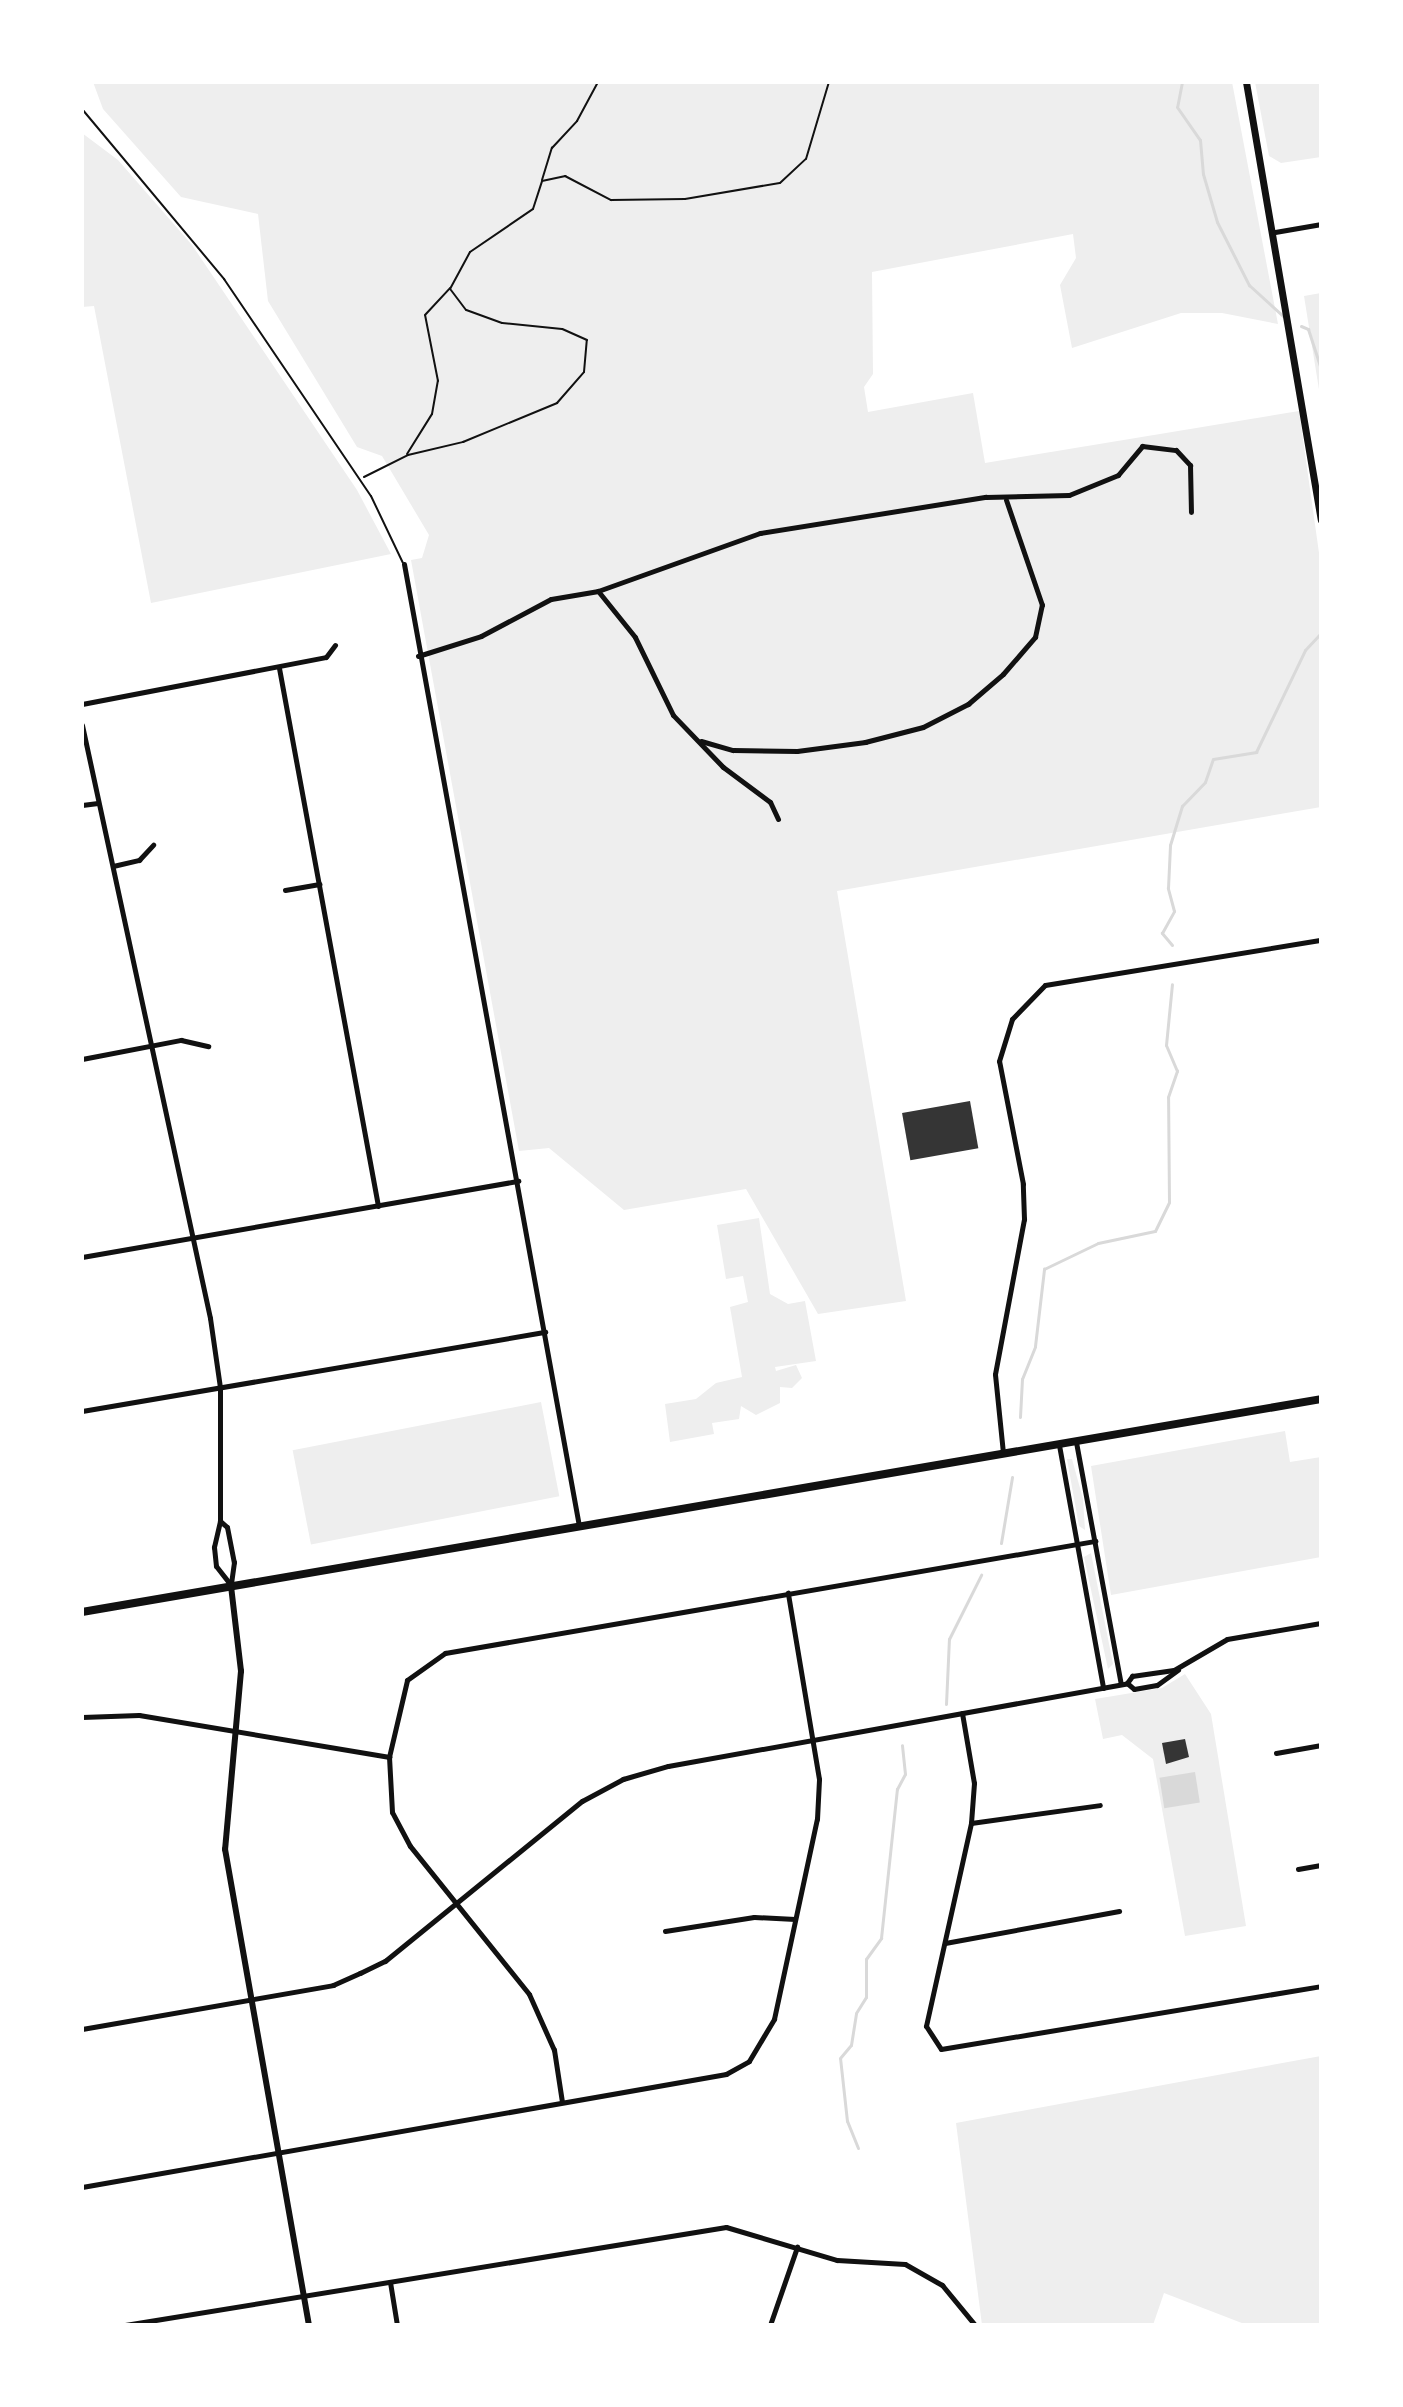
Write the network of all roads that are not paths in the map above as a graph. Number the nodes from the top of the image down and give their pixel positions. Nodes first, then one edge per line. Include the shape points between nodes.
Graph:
1 (1246, 82) edge
2 (82, 109) edge
3 (1321, 224) edge
4 (1275, 232) junction
5 (1006, 500) junction
6 (1191, 512) dead end
7 (1321, 520) edge
8 (404, 564) joint
9 (598, 591) junction
10 (335, 645) dead end
11 (418, 656) junction
12 (279, 668) junction
13 (82, 704) edge
14 (82, 725) edge
15 (700, 740) junction
16 (98, 803) junction
17 (82, 805) edge
18 (778, 819) dead end
19 (153, 845) dead end
20 (113, 866) junction
21 (319, 884) junction
22 (285, 890) dead end
23 (1321, 940) edge
24 (153, 1045) junction
25 (208, 1046) dead end
26 (82, 1059) edge
27 (518, 1181) junction
28 (378, 1206) junction
29 (194, 1239) junction
30 (82, 1257) edge
31 (545, 1332) junction
32 (220, 1387) junction
33 (1321, 1399) edge
34 (82, 1411) edge
35 (1076, 1442) junction
36 (1059, 1445) junction
37 (1003, 1454) junction
38 (220, 1521) junction
39 (579, 1526) junction
40 (1095, 1541) junction
41 (1078, 1544) junction
42 (231, 1585) junction
43 (788, 1593) junction
44 (82, 1612) edge
45 (1321, 1623) edge
46 (1180, 1667) junction
47 (1124, 1684) junction
48 (1103, 1688) junction
49 (962, 1713) junction
50 (82, 1717) edge
51 (238, 1733) junction
52 (814, 1739) junction
53 (1321, 1745) edge
54 (1276, 1753) dead end
55 (389, 1757) junction
56 (1100, 1805) dead end
57 (971, 1823) junction
58 (1321, 1865) edge
59 (1298, 1869) dead end
60 (457, 1904) junction
61 (1119, 1911) dead end
62 (795, 1919) junction
63 (665, 1931) dead end
64 (945, 1943) junction
65 (1321, 1986) edge
66 (252, 1999) junction
67 (82, 2029) edge
68 (562, 2102) junction
69 (279, 2152) junction
70 (82, 2187) edge
71 (797, 2247) junction
72 (390, 2282) junction
73 (304, 2296) junction
74 (125, 2325) edge
75 (309, 2325) edge
76 (397, 2325) edge
77 (770, 2325) edge
78 (975, 2325) edge

1 - 4 main road
2 - 8 lane via 224,279 359,479 394,535
3 - 4 street
4 - 7 main road
5 - 6 street via 1096,488 1118,475 1142,446 1159,445 1176,450 1190,465
5 - 9 street via 986,497 760,533
5 - 15 street via 1042,605 1035,637 968,704 923,727 865,742 797,751 733,750
8 - 11 street
9 - 11 street via 551,599 481,636
9 - 15 street via 635,637 673,715
10 - 12 street via 326,657
11 - 27 street
12 - 13 street
12 - 21 street
14 - 16 street
15 - 18 street via 723,767 770,802
16 - 17 street
16 - 20 street
19 - 20 street via 139,860
20 - 24 street
21 - 22 street
21 - 28 street
23 - 37 street via 1045,985 1012,1019 999,1061 1023,1184 1024,1219 995,1374
24 - 25 street via 181,1040
24 - 26 street
24 - 29 street
27 - 28 street
27 - 31 street
28 - 29 street
29 - 30 street
29 - 32 street
31 - 32 street
31 - 39 street
32 - 34 street
32 - 38 street
33 - 35 main road
35 - 36 main road
35 - 40 street
36 - 37 main road
36 - 41 street
37 - 39 main road
38 - 42 street via 227,1527 234,1562
38 - 42 street via 216,1566
39 - 42 main road
40 - 41 street
40 - 47 street
41 - 43 street
41 - 48 street
42 - 44 main road
42 - 51 street via 241,1671
43 - 52 street
43 - 55 street via 445,1653 407,1680
45 - 46 street via 1227,1639
46 - 47 street via 1132,1676
46 - 47 street via 1157,1685 1134,1689
47 - 48 street
48 - 49 street
49 - 52 street
49 - 57 street via 974,1783
50 - 51 street via 139,1715
51 - 55 street
51 - 66 street via 225,1849
52 - 60 street via 623,1779 582,1801
52 - 62 street via 817,1819
53 - 54 street
55 - 60 street via 387,1794 398,1829
56 - 57 street
57 - 64 street
58 - 59 street
60 - 66 street via 385,1961 360,1973 333,1985
60 - 68 street via 544,2021
61 - 64 street
62 - 63 street via 754,1917
62 - 68 street via 766,2040 749,2061 726,2074
64 - 65 street via 926,2026 933,2043 951,2050
66 - 67 street
66 - 69 street
68 - 69 street
69 - 70 street
69 - 73 street
71 - 72 street via 759,2232 694,2228
71 - 77 street
71 - 78 street via 837,2260 905,2264 942,2285
72 - 73 street
72 - 76 street
73 - 74 street
73 - 75 street

